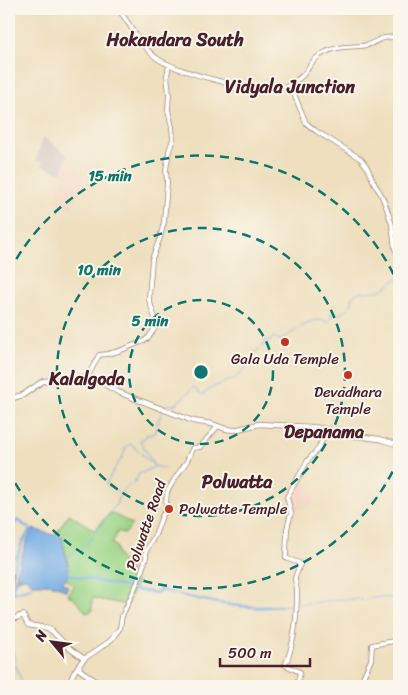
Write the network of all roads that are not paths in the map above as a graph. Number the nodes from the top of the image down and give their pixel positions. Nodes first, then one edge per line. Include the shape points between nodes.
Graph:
1 (118, 9) edge
2 (399, 38) edge
3 (169, 65) junction
4 (288, 87) junction
5 (399, 253) edge
6 (88, 379) junction
7 (9, 399) edge
8 (218, 427) junction
9 (327, 430) junction
10 (399, 446) edge
11 (9, 576) edge
12 (9, 592) edge
13 (9, 621) edge
14 (399, 640) edge
15 (84, 659) junction
16 (79, 665) junction
17 (69, 686) edge
18 (103, 686) edge
19 (297, 686) edge
20 (359, 686) edge

1 - 3 street via 147,48
2 - 4 street via 382,38 366,45 324,53
3 - 4 street via 184,72 240,85 271,90
3 - 6 street via 168,110 172,140 166,170 164,222 152,259 149,297 155,328 144,341 99,355
4 - 5 street via 306,123 361,159 367,167 387,209 395,249
6 - 7 main road via 43,381 23,395
6 - 8 main road via 162,410
8 - 9 main road via 234,430 264,424
8 - 15 street, Polwatte Road via 200,447 192,449 167,492 165,512 146,551 120,628 108,643
9 - 10 main road
9 - 19 street via 287,499 291,512 286,558 299,563 299,567 295,578 295,628 285,665 300,672
11 - 12 main road
13 - 15 main road via 23,616 28,625 51,630
14 - 20 street via 372,645 371,660
15 - 16 main road
16 - 17 street
16 - 18 main road via 80,670

